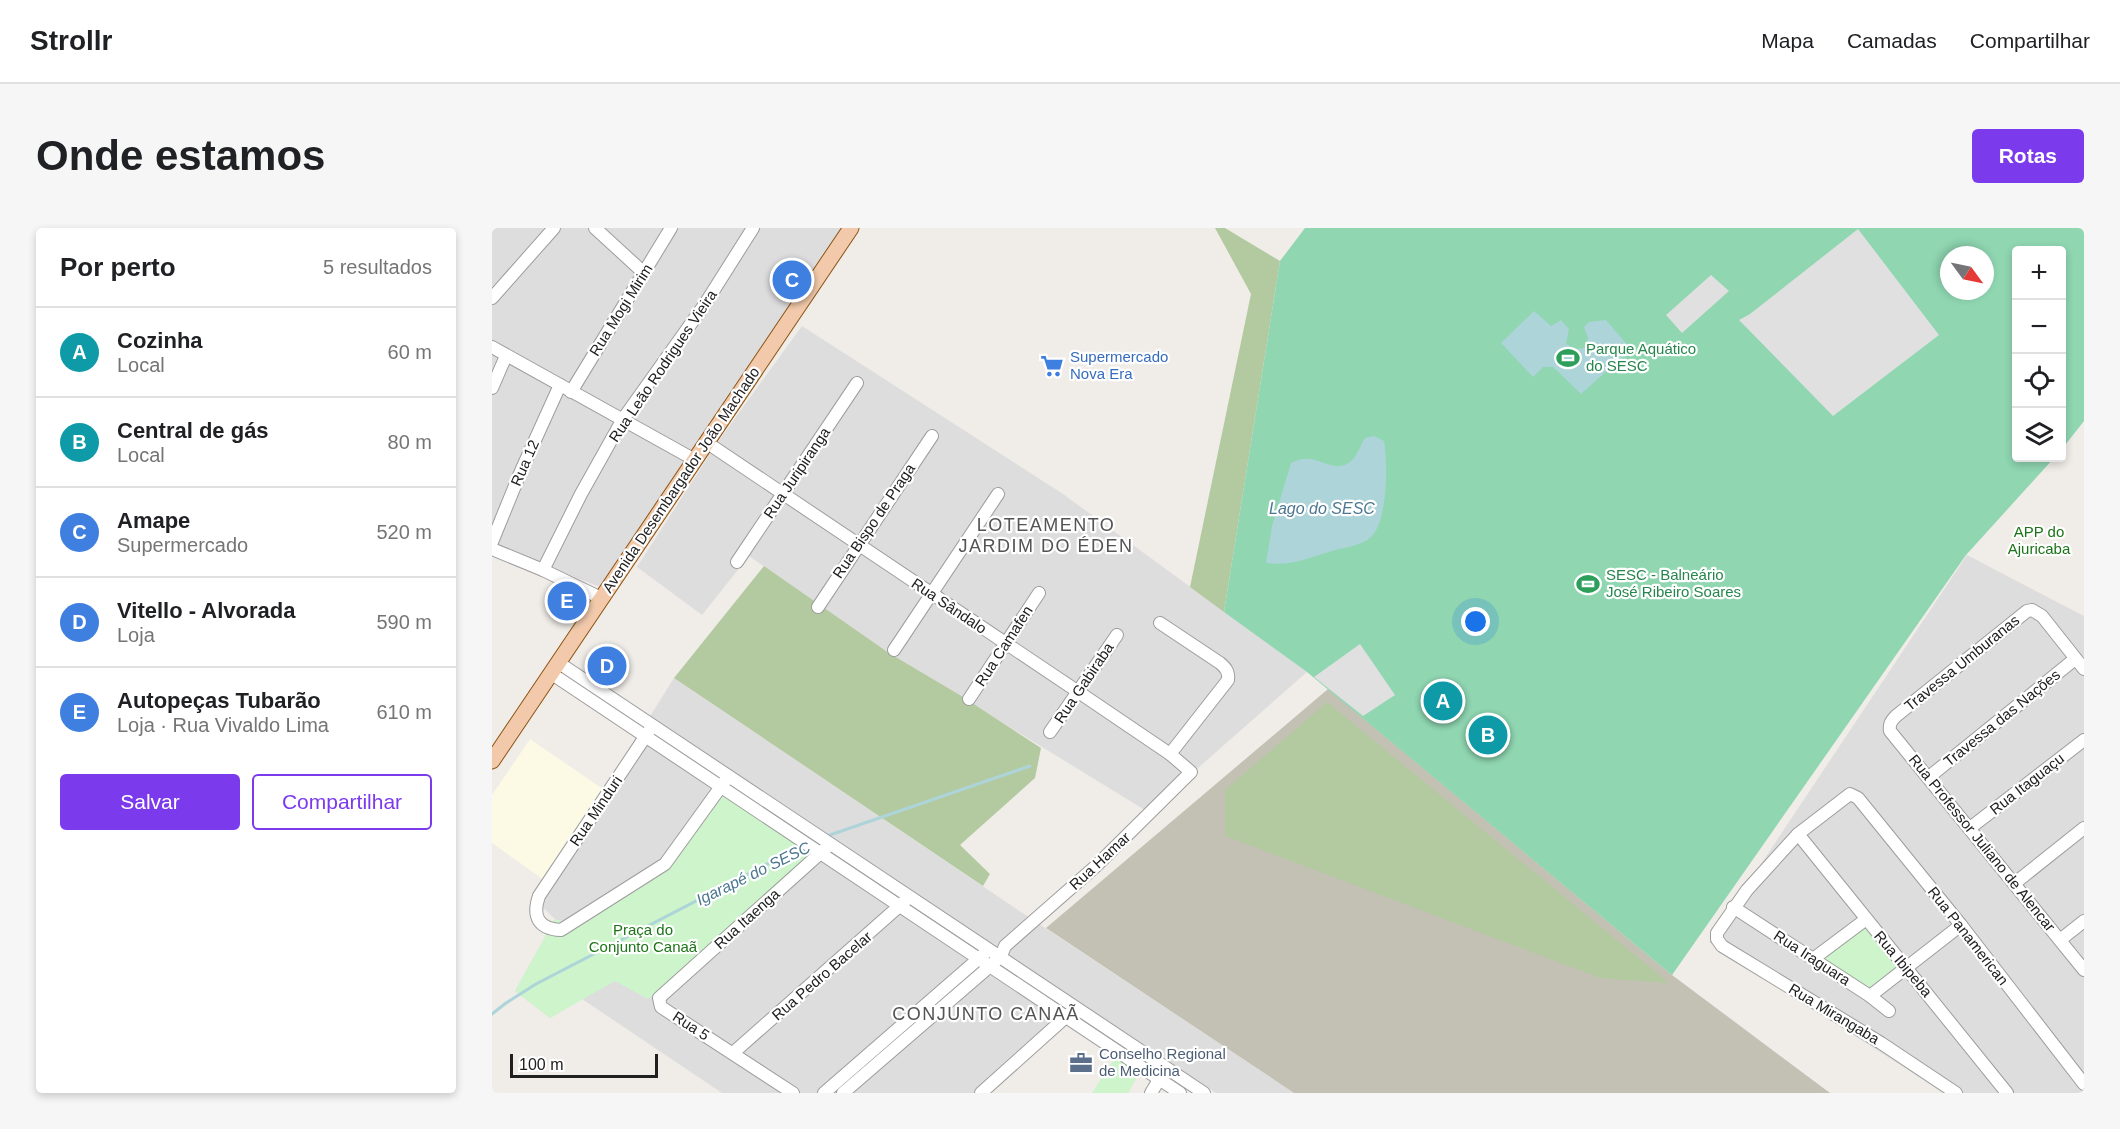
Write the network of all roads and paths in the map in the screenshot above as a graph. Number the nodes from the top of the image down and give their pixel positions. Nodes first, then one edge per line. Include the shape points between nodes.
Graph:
1 (554, 228) edge
2 (595, 228) edge
3 (671, 228) edge
4 (753, 228) edge
5 (851, 228) edge
6 (644, 273) junction
7 (492, 298) edge
8 (492, 347) edge
9 (507, 356) junction
10 (857, 383) dead end
11 (492, 388) edge
12 (565, 388) junction
13 (623, 419) junction
14 (932, 436) dead end
15 (706, 442) junction
16 (695, 460) junction
17 (998, 494) dead end
18 (783, 495) junction
19 (492, 542) edge
20 (858, 545) junction
21 (492, 549) edge
22 (737, 562) dead end
23 (543, 570) junction
24 (1040, 592) dead end
25 (933, 594) junction
26 (601, 598) junction
27 (818, 606) dead end
28 (1160, 624) dead end
29 (1117, 634) dead end
30 (1005, 644) junction
31 (894, 650) dead end
32 (2075, 659) junction
33 (556, 668) junction
34 (2084, 669) edge
35 (1077, 691) junction
36 (969, 699) dead end
37 (1896, 716) joint
38 (653, 726) junction
39 (1050, 732) dead end
40 (645, 737) junction
41 (2084, 740) edge
42 (1170, 754) junction
43 (492, 761) edge
44 (1191, 772) joint
45 (1929, 777) junction
46 (725, 781) junction
47 (1970, 828) junction
48 (2084, 828) edge
49 (1798, 834) junction
50 (826, 848) junction
51 (2015, 883) junction
52 (905, 901) junction
53 (1733, 907) junction
54 (1865, 920) junction
55 (2084, 921) edge
56 (1961, 925) junction
57 (2060, 940) junction
58 (999, 950) junction
59 (1813, 959) junction
60 (984, 963) junction
61 (1906, 966) junction
62 (2084, 970) edge
63 (663, 994) joint
64 (1870, 996) junction
65 (1077, 1007) junction
66 (1889, 1011) dead end
67 (1065, 1017) junction
68 (734, 1053) junction
69 (1166, 1068) junction
70 (1159, 1080) junction
71 (2084, 1084) edge
72 (793, 1093) edge
73 (824, 1093) edge
74 (843, 1093) edge
75 (981, 1093) edge
76 (1151, 1093) edge
77 (1180, 1093) edge
78 (1204, 1093) edge
79 (1956, 1093) edge
80 (2007, 1093) edge

1 - 7 street
2 - 6 street
3 - 6 street, Rua Mogi Mirim
4 - 13 street, Rua Leão Rodrigues Vieira via 705,304
5 - 15 main road, Avenida Desembargador João Machado
6 - 12 street, Rua Mogi Mirim
8 - 9 street
9 - 11 street
9 - 12 street
10 - 18 street, Rua Juripiranga
12 - 13 street
12 - 19 street, Rua 12 via 521,471
13 - 16 street
13 - 23 street, Rua Leão Rodrigues Vieira
14 - 20 street, Rua Bispo de Praga
15 - 16 main road, Avenida Desembargador João Machado
15 - 18 street, Rua Sândalo
16 - 26 main road, Avenida Desembargador João Machado
17 - 25 street
18 - 20 street, Rua Sândalo
18 - 22 street, Rua Juripiranga
20 - 25 street, Rua Sândalo
20 - 27 street, Rua Bispo de Praga
21 - 23 street
23 - 26 street
24 - 30 street, Rua Camafen
25 - 30 street, Rua Sândalo
25 - 31 street
26 - 33 main road, Avenida Desembargador João Machado
28 - 42 street via 1220,663 1229,674
29 - 35 street, Rua Gabiraba
30 - 35 street, Rua Sândalo
30 - 36 street, Rua Camafen
32 - 34 street
32 - 37 street, Travessa Umburanas via 2042,615 2027,610
32 - 45 street, Travessa das Nações
33 - 38 street
33 - 40 street
33 - 43 main road, Avenida Desembargador João Machado
35 - 39 street, Rua Gabiraba
35 - 42 street, Rua Sândalo
37 - 45 street, Rua Professor Juliano de Alencar via 1890,731
38 - 40 street, Rua Minduri
38 - 46 street
40 - 46 street
40 - 46 street, Rua Minduri via 539,896 536,917 542,924 561,930 666,864
41 - 47 street, Rua Itaguaçu
42 - 44 street, Rua Sândalo
44 - 58 street, Rua Hamar via 1096,866
45 - 47 street, Rua Professor Juliano de Alencar
46 - 50 street
47 - 51 street, Rua Professor Juliano de Alencar
48 - 51 street
49 - 53 street
49 - 54 street, Rua Ibipeba
49 - 56 street, Rua Panamerican via 1847,796 1858,798
50 - 52 street
50 - 63 street, Rua Itaenga
51 - 57 street, Rua Professor Juliano de Alencar
52 - 58 street
52 - 60 street
52 - 68 street, Rua Pedro Bacelar
53 - 59 street, Rua Iraguara
53 - 79 street, Rua Mirangaba via 1717,933 1722,946 1881,1042
54 - 59 street
54 - 61 street, Rua Ibipeba
55 - 57 street
56 - 61 street
56 - 71 street, Rua Panamerican
57 - 62 street, Rua Professor Juliano de Alencar
58 - 60 street, Rua Hamar
58 - 65 street
59 - 64 street, Rua Iraguara
60 - 67 street
60 - 73 street
60 - 74 street
61 - 64 street
61 - 80 street, Rua Ibipeba
63 - 68 street, Rua 5 via 659,998 661,1007
64 - 66 street, Rua Iraguara
65 - 67 street
65 - 69 street
67 - 70 street
67 - 75 street
68 - 72 street
69 - 70 street
69 - 78 street
70 - 76 street
70 - 77 street

